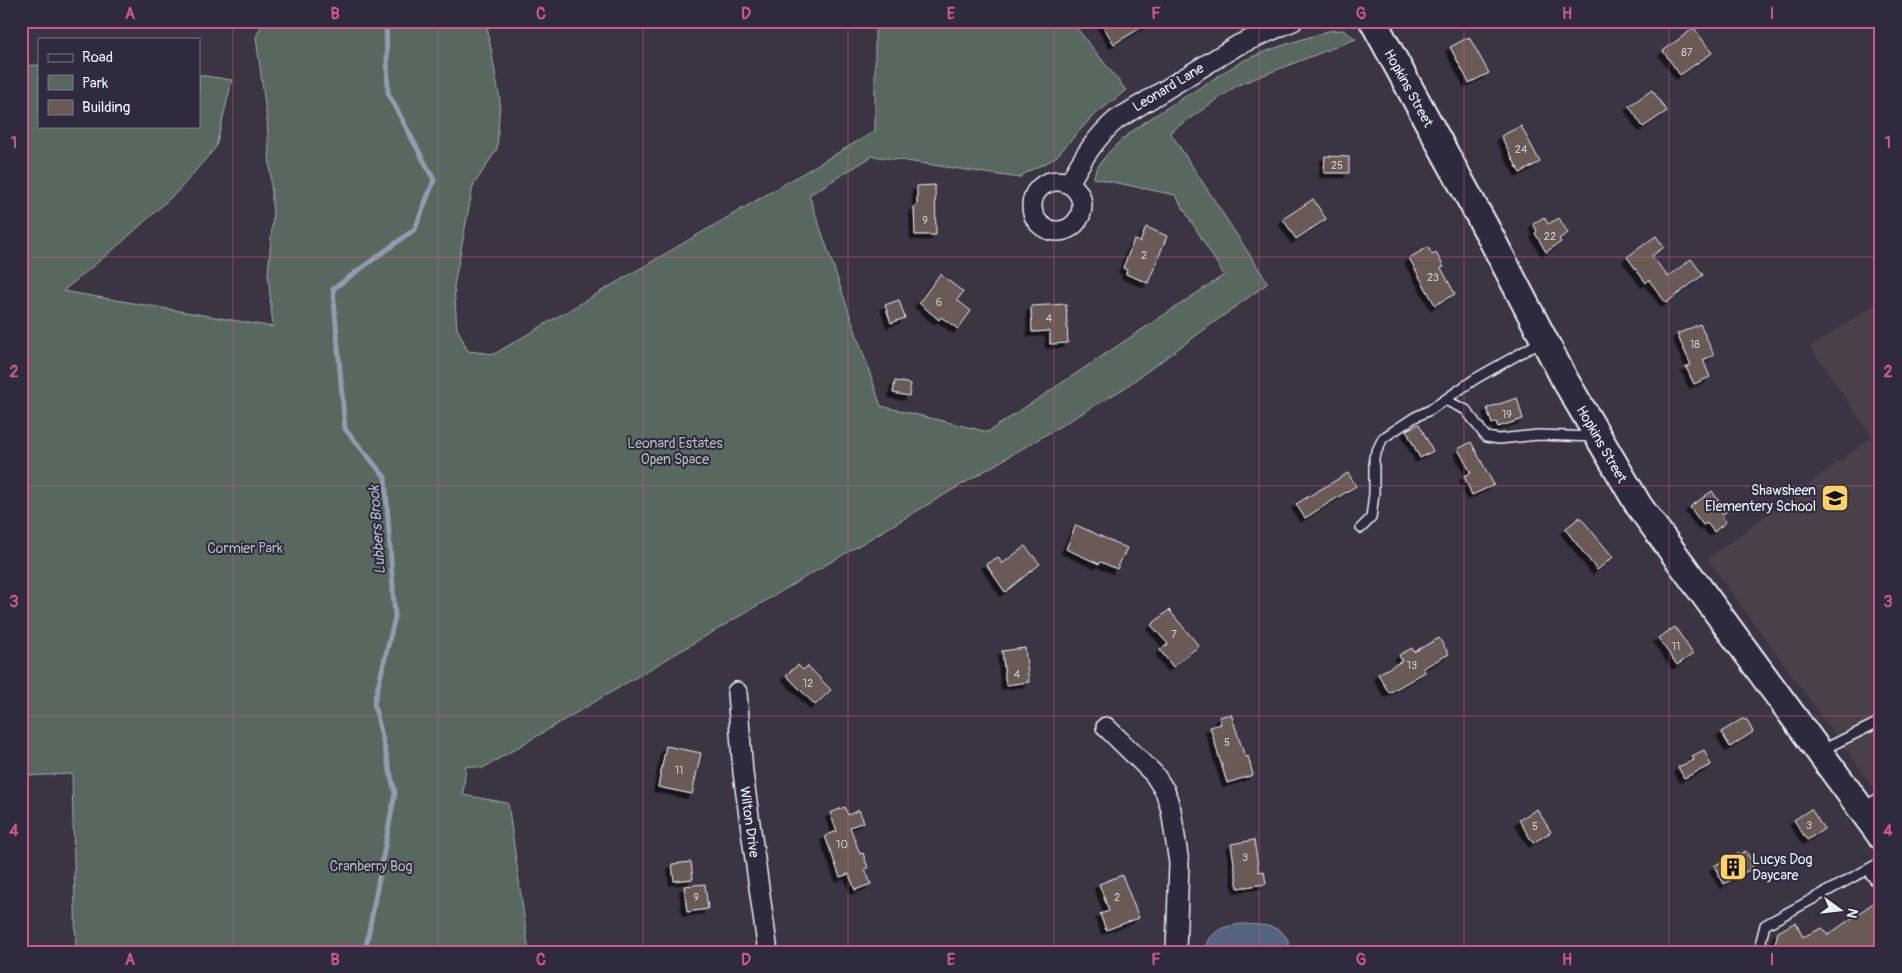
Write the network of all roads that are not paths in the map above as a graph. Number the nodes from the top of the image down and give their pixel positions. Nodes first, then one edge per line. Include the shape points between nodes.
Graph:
1 (1293, 21) edge
2 (1372, 21) edge
3 (1069, 184) dead end
4 (1544, 340) junction
5 (1445, 400) junction
6 (1598, 438) junction
7 (1361, 528) dead end
8 (737, 692) dead end
9 (1881, 721) edge
10 (1106, 727) dead end
11 (1820, 751) junction
12 (1871, 803) edge
13 (1881, 836) edge
14 (1881, 862) edge
15 (1868, 871) junction
16 (1881, 888) edge
17 (768, 952) edge
18 (1176, 952) edge
19 (1764, 952) edge

1 - 3 street, Leonard Lane via 1238,45 1116,120 1086,153
2 - 4 street, Hopkins Street
4 - 5 lane
4 - 6 street, Hopkins Street
5 - 6 lane via 1466,410 1486,437
5 - 7 lane via 1383,438 1374,457 1371,518
6 - 11 street, Hopkins Street via 1639,506 1678,561
8 - 17 street, Wilton Drive via 743,773
9 - 11 lane
10 - 18 street via 1154,774 1165,791 1171,810 1179,863
11 - 12 street, Hopkins Street
12 - 13 street, Hopkins Street
14 - 15 lane
15 - 16 lane
15 - 19 lane via 1765,925 1761,940

